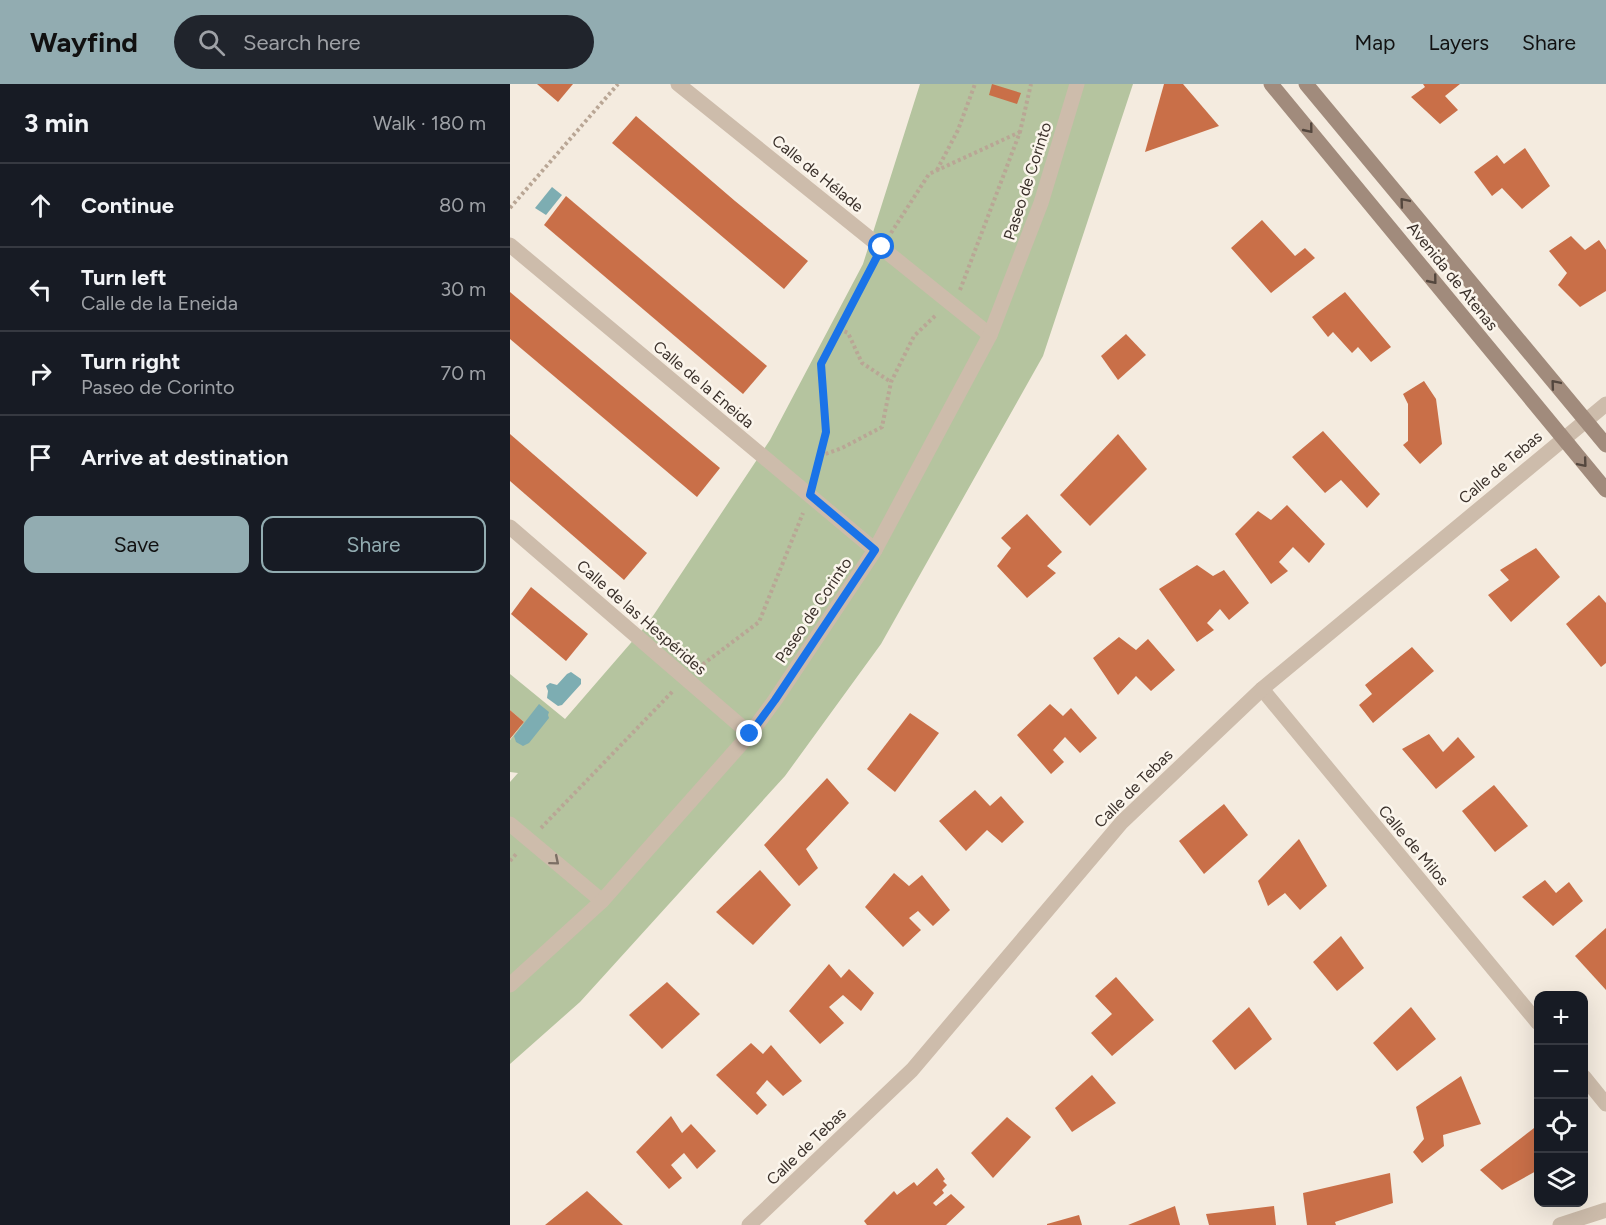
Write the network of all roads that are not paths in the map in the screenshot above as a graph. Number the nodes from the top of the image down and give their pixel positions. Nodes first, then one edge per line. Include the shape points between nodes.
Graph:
1 (678, 84) edge
2 (1077, 84) edge
3 (1272, 84) edge
4 (1306, 84) edge
5 (510, 245) edge
6 (990, 334) junction
7 (1606, 404) edge
8 (1586, 421) junction
9 (1563, 438) junction
10 (1606, 445) edge
11 (1606, 490) edge
12 (510, 527) edge
13 (875, 550) junction
14 (1262, 689) junction
15 (750, 734) junction
16 (510, 824) edge
17 (602, 901) junction
18 (510, 984) edge
19 (1534, 1017) edge
20 (1588, 1082) edge
21 (1606, 1104) edge
22 (1606, 1210) edge
23 (749, 1225) edge
24 (1560, 1225) edge

1 - 6 street, Calle de Hélade
2 - 6 street, Paseo de Corinto via 1041,203
3 -> 9 main road, Avenida de Atenas
8 -> 4 main road, Avenida de Atenas
5 - 13 street, Calle de la Eneida
6 - 13 street, Paseo de Corinto
7 - 8 street, Calle de Tebas
8 - 9 street, Calle de Tebas
8 - 10 main road, Avenida de Atenas
9 -> 11 main road, Avenida de Atenas
9 - 14 street, Calle de Tebas
12 - 15 street, Calle de las Hespérides
13 - 15 street, Paseo de Corinto
14 - 19 street, Calle de Milos
14 - 23 street, Calle de Tebas via 1122,822 912,1070
15 - 17 street, Paseo de Corinto
16 -> 17 street
17 - 18 street, Paseo de Corinto
20 - 21 street
22 - 24 street

